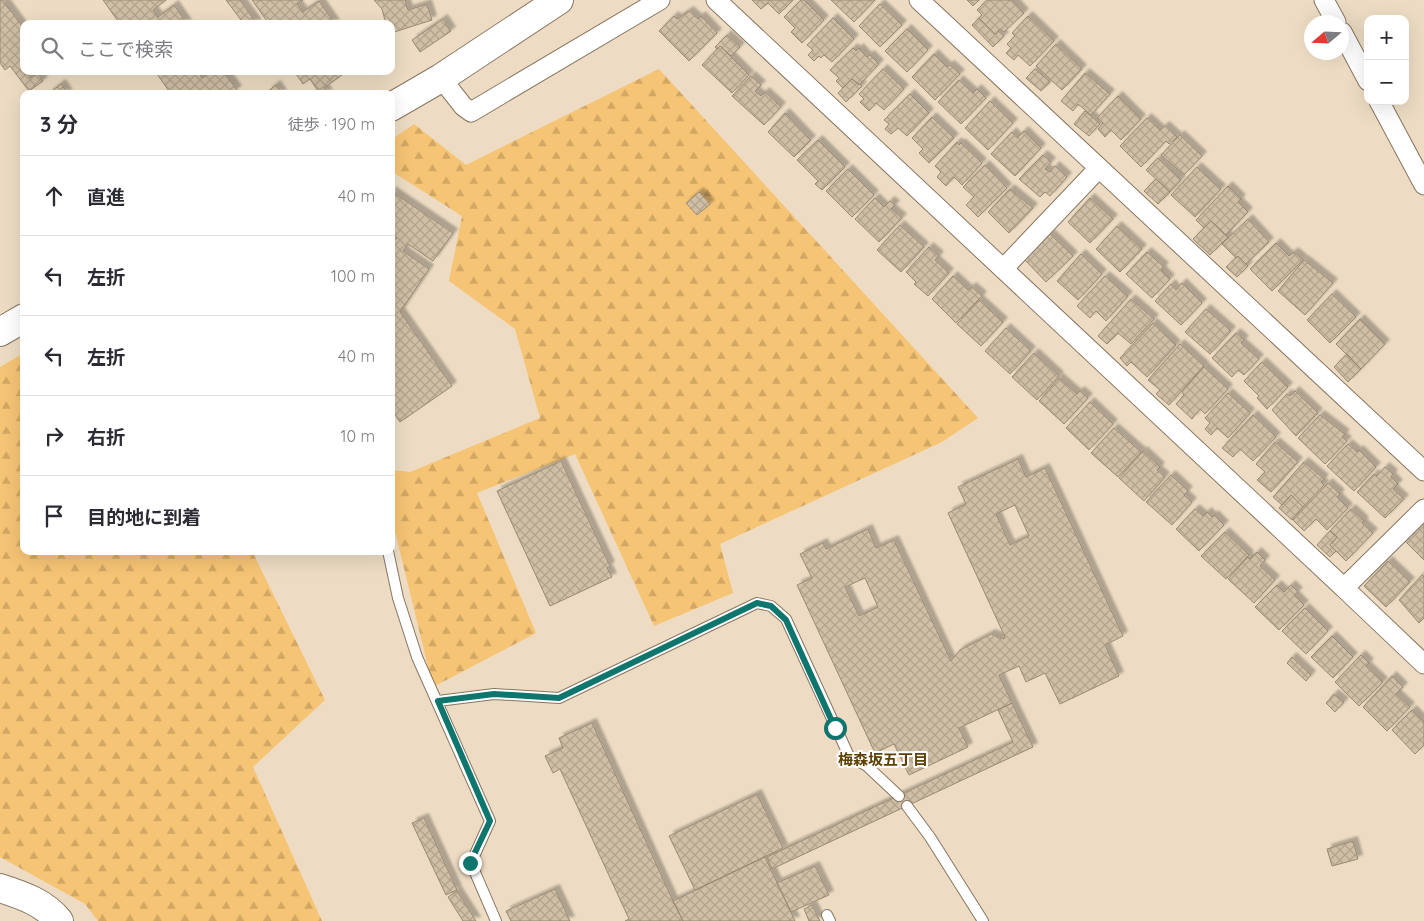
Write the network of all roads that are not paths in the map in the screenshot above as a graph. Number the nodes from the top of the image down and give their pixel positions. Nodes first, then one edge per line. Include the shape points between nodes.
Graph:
1 (560, 0) edge
2 (660, 0) edge
3 (716, 0) edge
4 (919, 0) edge
5 (1324, 0) edge
6 (1332, 15) edge
7 (1349, 45) edge
8 (1364, 73) edge
9 (442, 78) junction
10 (395, 105) edge
11 (1381, 105) edge
12 (1098, 169) junction
13 (1424, 185) edge
14 (1003, 269) junction
15 (20, 320) edge
16 (0, 332) edge
17 (1424, 471) edge
18 (1424, 509) edge
19 (389, 555) edge
20 (1344, 588) junction
21 (1424, 664) edge
22 (438, 701) junction
23 (898, 796) dead end
24 (907, 806) dead end
25 (0, 888) edge
26 (59, 921) edge
27 (496, 921) edge
28 (983, 921) edge

1 - 9 street
2 - 9 street via 471,112
3 - 14 street
4 - 12 street
5 - 6 street
7 - 8 street
9 - 10 street
11 - 13 street
12 - 14 street
12 - 17 street
14 - 20 street
15 - 16 street
18 - 20 street
19 - 22 lane via 398,598 417,657
20 - 21 street
22 - 23 lane via 494,694 559,698 757,603 771,606 786,620 849,756 867,766
22 - 27 lane via 490,821 470,863
24 - 28 lane
25 - 26 street via 36,902

